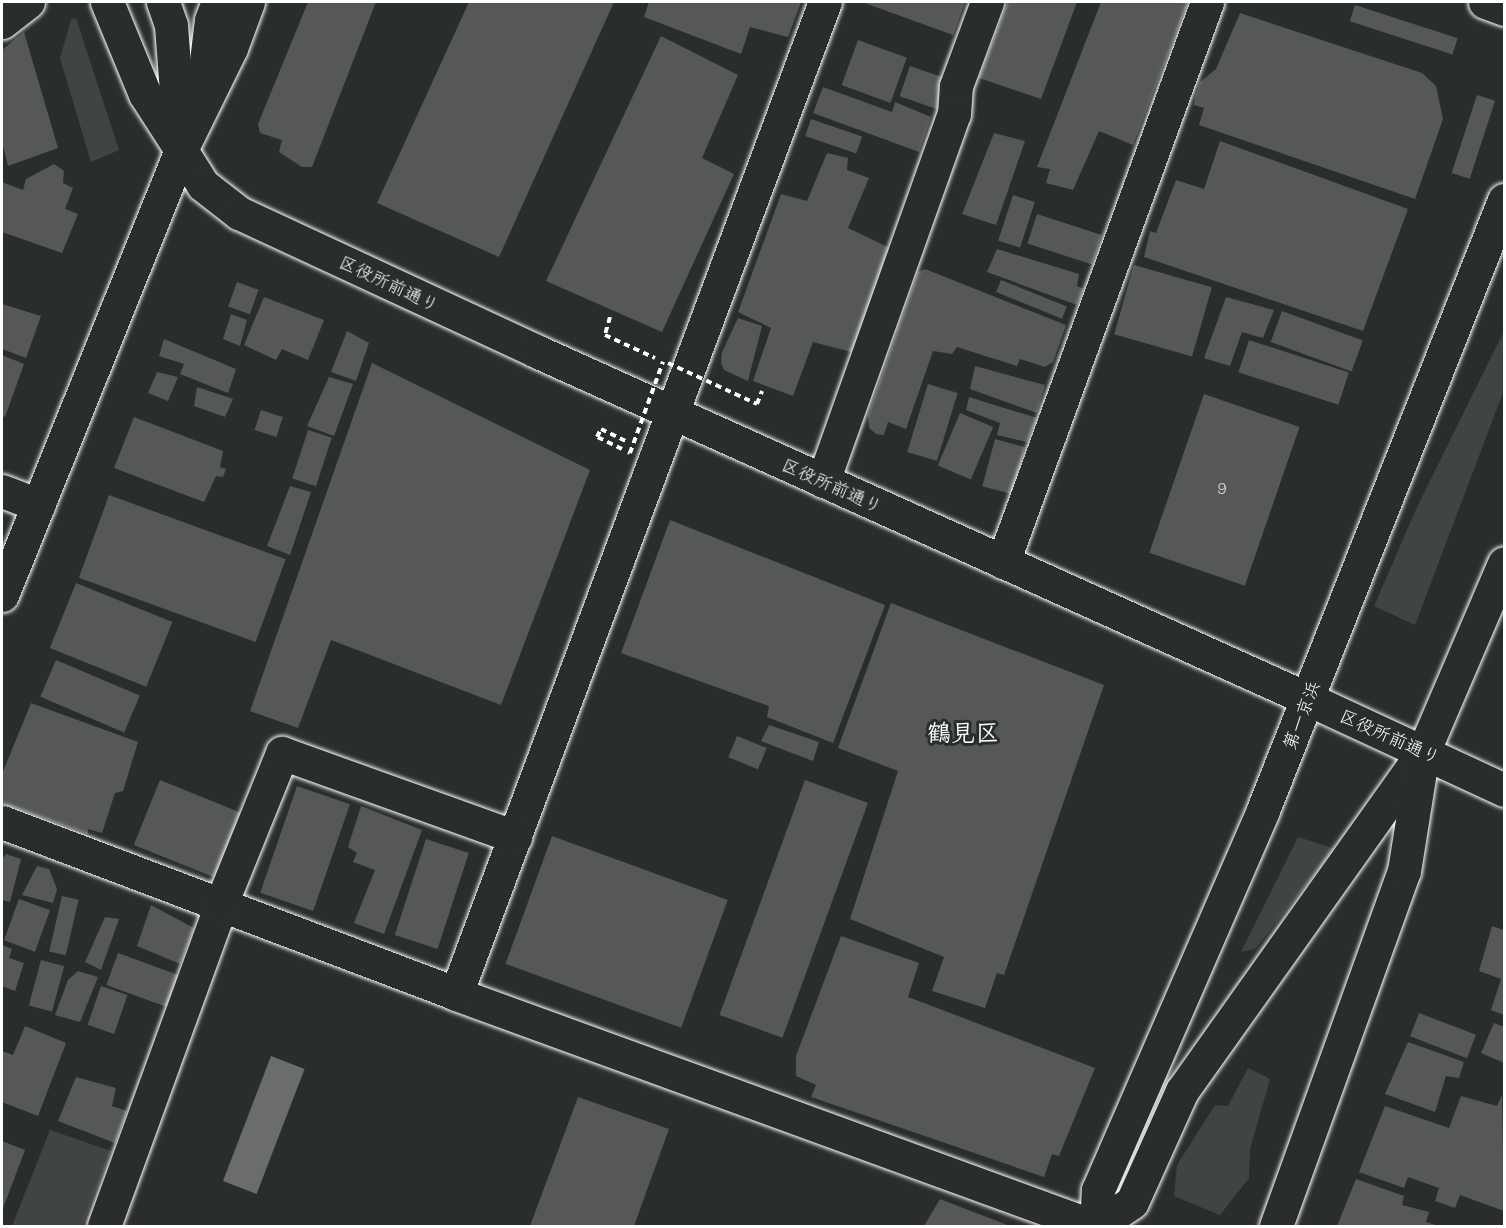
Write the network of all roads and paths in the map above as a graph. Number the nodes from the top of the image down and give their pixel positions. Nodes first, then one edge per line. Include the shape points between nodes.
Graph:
1 (28, 2) edge
2 (107, 2) edge
3 (163, 2) edge
4 (218, 2) edge
5 (248, 2) edge
6 (825, 2) edge
7 (987, 2) edge
8 (1208, 2) edge
9 (1485, 2) edge
10 (1504, 9) edge
11 (2, 22) edge
12 (201, 103) junction
13 (181, 150) junction
14 (1504, 200) edge
15 (610, 317) dead end
16 (657, 358) dead end
17 (762, 391) dead end
18 (673, 413) junction
19 (642, 449) dead end
20 (822, 481) junction
21 (2, 491) edge
22 (38, 505) junction
23 (1003, 562) junction
24 (1504, 562) edge
25 (2, 595) edge
26 (1308, 699) junction
27 (1424, 750) junction
28 (1504, 790) edge
29 (2, 822) edge
30 (515, 837) junction
31 (221, 904) junction
32 (456, 994) junction
33 (104, 1227) edge
34 (1095, 1227) edge
35 (1275, 1227) edge

1 - 11 main road
2 - 13 main road, 区役所前通り via 145,94
3 - 13 main road via 171,25
4 - 12 main road via 211,20
5 - 12 main road via 231,48
6 - 18 main road
7 - 20 main road via 956,86 954,114
8 - 23 main road
9 - 10 main road
12 - 13 main road
13 - 18 main road, 区役所前通り via 203,185 240,213
13 - 22 main road
14 - 26 main road, 第一京浜
15 - 16 path via 604,335
17 - 19 path, bridge via 757,404 666,362 649,402 638,433 634,443 630,453 597,437 601,429 622,439 632,444
18 - 20 main road, 区役所前通り
18 - 30 main road
20 - 23 main road, 区役所前通り
21 - 22 main road
22 - 25 main road
23 - 26 main road, 区役所前通り
24 - 27 main road
26 - 27 main road, 区役所前通り
26 - 34 main road, 第一京浜 via 1098,1190
27 - 28 main road, 区役所前通り
27 - 34 main road via 1182,1091 1132,1203
27 - 35 main road via 1404,871
29 - 31 main road
30 - 31 main road via 282,753
30 - 32 main road
31 - 32 main road
31 - 33 main road
32 - 34 main road

